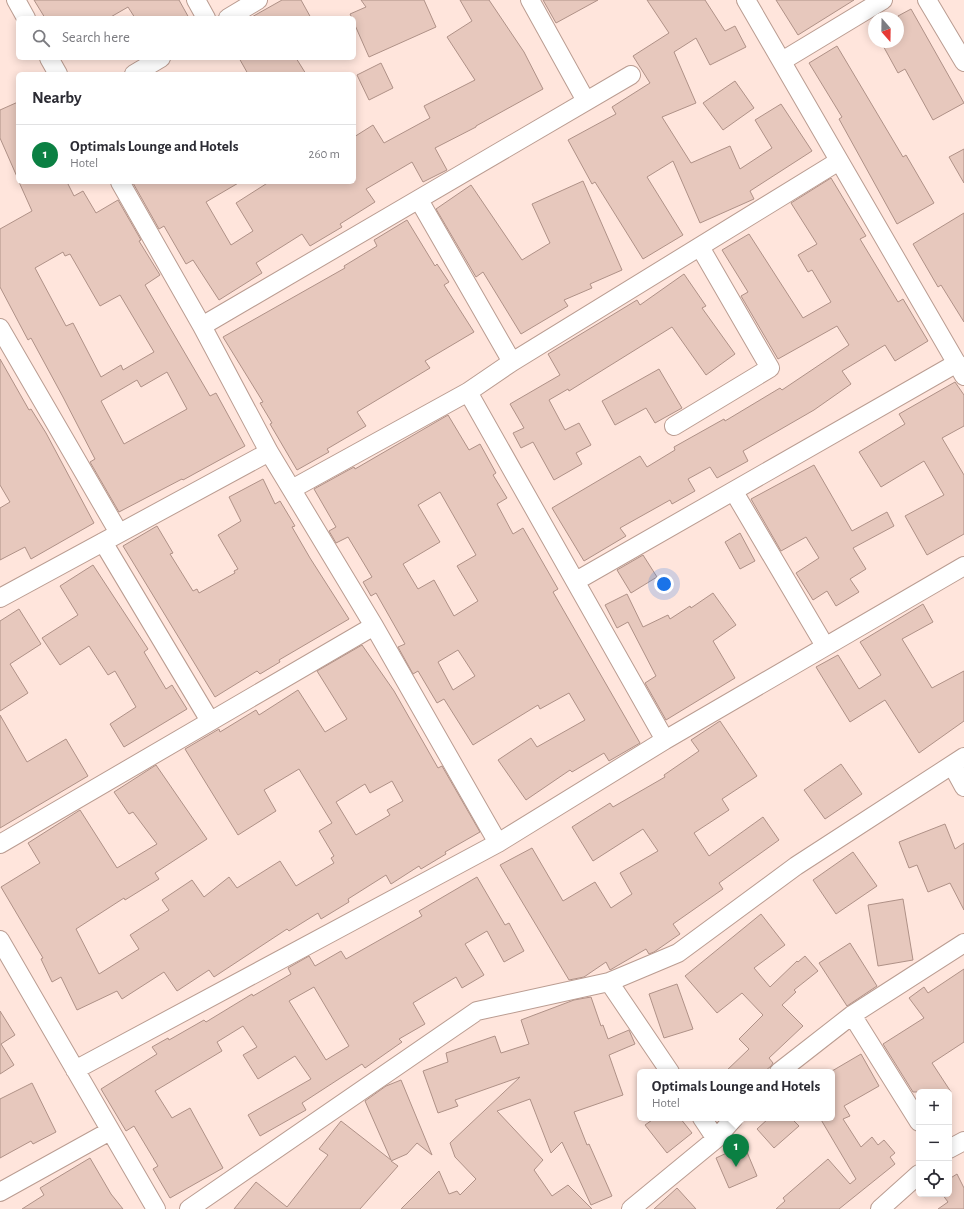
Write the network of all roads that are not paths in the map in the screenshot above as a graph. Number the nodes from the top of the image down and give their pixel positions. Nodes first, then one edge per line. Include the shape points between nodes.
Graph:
1 (16, 0) edge
2 (196, 0) edge
3 (258, 0) edge
4 (530, 0) edge
5 (746, 0) edge
6 (883, 0) edge
7 (927, 0) edge
8 (25, 16) edge
9 (205, 16) edge
10 (231, 16) edge
11 (50, 60) edge
12 (158, 60) edge
13 (782, 61) junction
14 (964, 62) edge
15 (57, 72) edge
16 (137, 72) edge
17 (631, 75) dead end
18 (586, 102) junction
19 (839, 161) junction
20 (121, 184) edge
21 (419, 200) junction
22 (700, 247) junction
23 (202, 326) junction
24 (0, 328) edge
25 (512, 362) junction
26 (960, 370) edge
27 (468, 392) junction
28 (674, 426) dead end
29 (270, 452) junction
30 (292, 489) junction
31 (734, 492) junction
32 (119, 534) junction
33 (103, 542) junction
34 (964, 566) edge
35 (576, 581) junction
36 (0, 598) edge
37 (374, 626) junction
38 (825, 646) junction
39 (210, 721) junction
40 (665, 740) junction
41 (958, 761) edge
42 (964, 787) edge
43 (498, 843) junction
44 (0, 844) edge
45 (0, 940) edge
46 (964, 943) edge
47 (609, 982) junction
48 (852, 1015) junction
49 (668, 1069) edge
50 (783, 1069) edge
51 (75, 1070) junction
52 (916, 1117) edge
53 (704, 1121) edge
54 (731, 1121) edge
55 (110, 1131) junction
56 (716, 1139) junction
57 (964, 1141) edge
58 (952, 1148) edge
59 (916, 1177) edge
60 (0, 1192) edge
61 (156, 1209) edge
62 (189, 1209) edge
63 (631, 1209) edge
64 (880, 1209) edge

1 - 8 street
2 - 9 street
3 - 10 street
4 - 18 street
5 - 13 street
6 - 13 street
7 - 14 street
11 - 15 street
12 - 16 street
13 - 19 street
17 - 18 street
18 - 21 street
19 - 22 street
19 - 26 street
20 - 23 street
21 - 23 street
21 - 25 street
22 - 25 street
22 - 28 street via 770,368
23 - 29 street
24 - 32 street
25 - 27 street
26 - 31 street
27 - 30 street
27 - 35 street
29 - 30 street
29 - 32 street
30 - 37 street
31 - 35 street
31 - 38 street
32 - 33 street
33 - 36 street
33 - 39 street
34 - 38 street
35 - 40 street
37 - 39 street
37 - 43 street
38 - 40 street
39 - 44 street
40 - 43 street
41 - 42 street
41 - 47 street via 796,866 678,953
43 - 51 street
45 - 51 street
46 - 48 street
47 - 49 street
47 - 62 street via 477,1011
48 - 50 street
48 - 52 street
51 - 55 street
53 - 56 street
54 - 56 street
55 - 60 street
55 - 61 street
56 - 63 street
57 - 58 street
59 - 64 street

